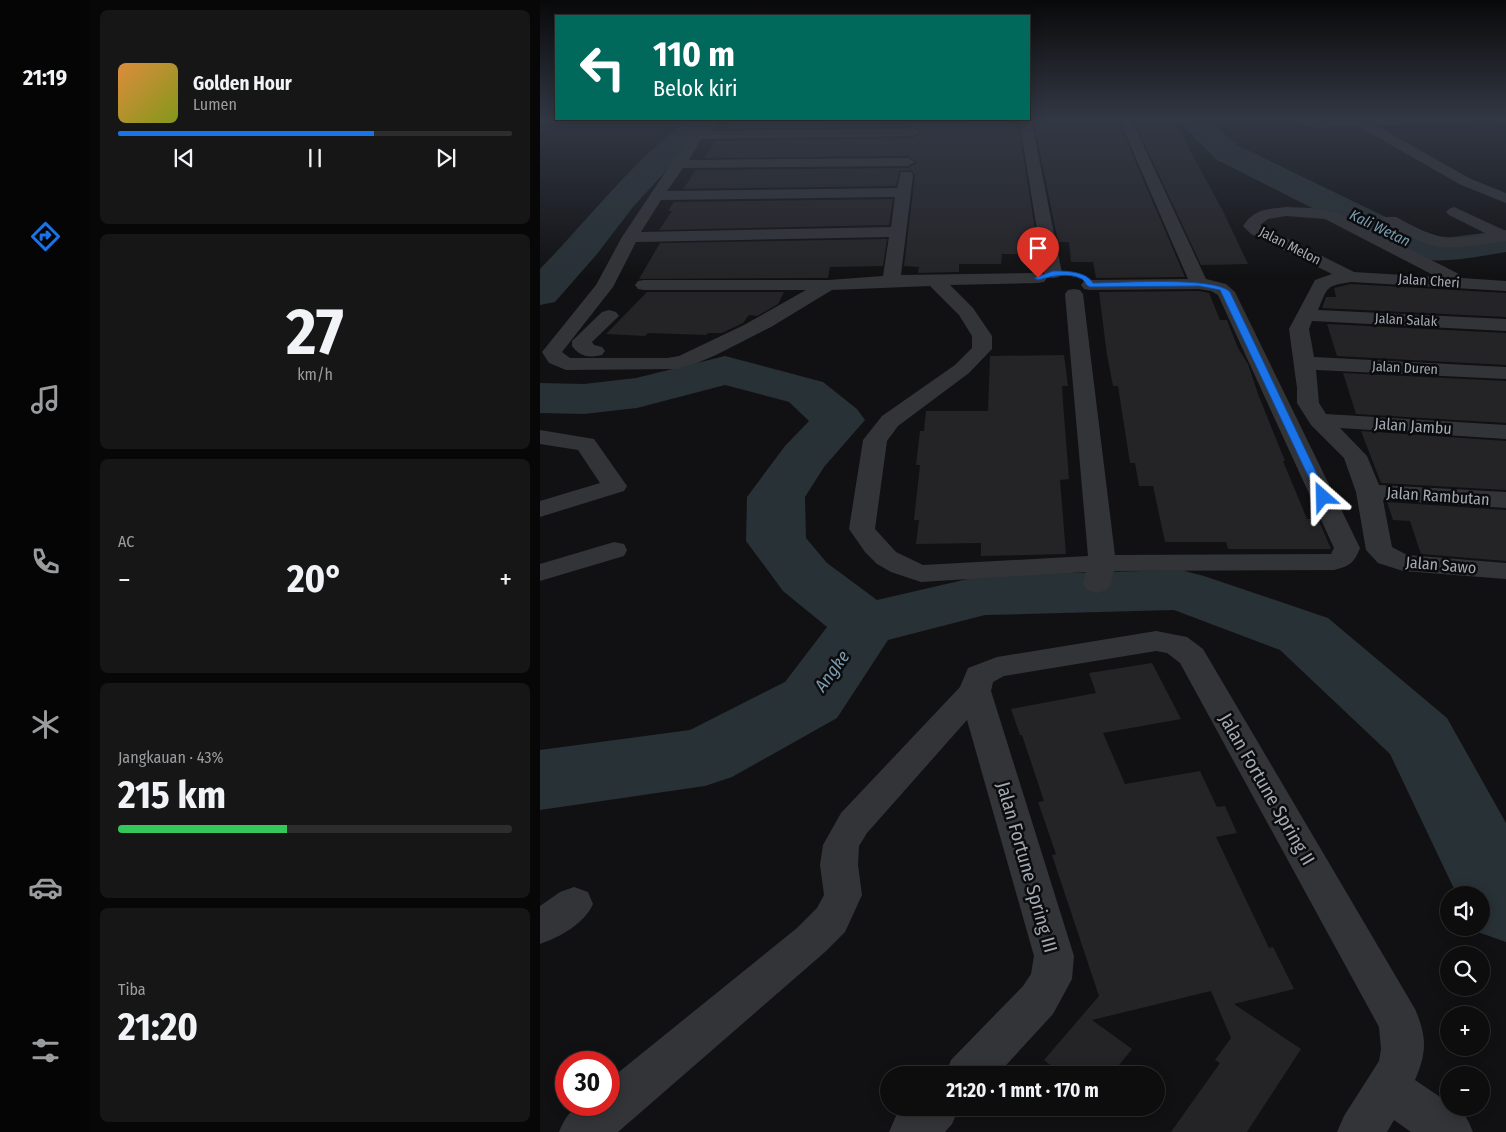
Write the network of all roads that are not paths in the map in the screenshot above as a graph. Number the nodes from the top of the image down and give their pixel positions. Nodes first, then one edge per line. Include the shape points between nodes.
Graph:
1 (673, 172) edge
2 (907, 172) edge
3 (1037, 172) edge
4 (1149, 172) edge
5 (1450, 172) edge
6 (904, 192) junction
7 (1503, 195) edge
8 (656, 196) junction
9 (1454, 212) dead end
10 (1390, 220) dead end
11 (898, 232) junction
12 (1505, 236) edge
13 (630, 237) junction
14 (1352, 277) junction
15 (891, 281) junction
16 (936, 281) junction
17 (1063, 283) junction
18 (1199, 284) junction
19 (1463, 284) junction
20 (644, 285) dead end
21 (828, 285) junction
22 (1506, 286) edge
23 (1306, 315) junction
24 (609, 316) dead end
25 (1506, 325) edge
26 (713, 349) junction
27 (1303, 363) junction
28 (1506, 373) edge
29 (1319, 420) junction
30 (1506, 432) edge
31 (540, 437) edge
32 (1369, 492) junction
33 (1506, 500) edge
34 (540, 509) edge
35 (614, 550) dead end
36 (1506, 571) edge
37 (540, 573) edge
38 (1100, 573) junction
39 (975, 691) junction
40 (574, 904) dead end
41 (540, 927) edge
42 (975, 1066) edge
43 (1388, 1088) junction
44 (928, 1116) edge
45 (582, 1132) edge
46 (912, 1132) edge
47 (1360, 1132) edge
48 (1450, 1132) edge

1 - 8 street
2 - 6 street
3 - 17 street
4 - 18 street
5 - 7 street via 1466,182
6 - 8 street
6 - 11 street
8 - 13 street
9 - 12 street
10 - 12 street via 1438,243
11 - 13 street
11 - 15 street
13 - 26 street via 604,287 552,352 556,359 566,364 667,364 697,358
14 - 19 street, Jalan Cheri
14 - 19 street, Jalan Melon via 1257,231 1251,226 1252,222 1256,217 1272,213 1308,211 1330,215
14 - 23 street via 1321,284
15 - 16 street
15 - 21 street
16 - 17 street
16 - 38 street via 966,312 982,336 982,349 962,369 890,421 875,440 862,529 875,549 895,565 921,574
17 - 18 street
17 - 38 street
18 - 38 street via 1218,287 1226,292 1347,548 1342,559 1334,562
19 - 22 street, Jalan Cheri
20 - 21 street
21 - 26 street
23 - 25 street, Jalan Salak
23 - 27 street via 1299,329
24 - 26 street via 582,341 582,346 589,351
27 - 28 street, Jalan Duren
27 - 29 street via 1308,403
29 - 30 street, Jalan Jambu
29 - 32 street via 1355,456
31 - 34 street via 586,444 614,486
32 - 33 street, Jalan Rambutan
32 - 36 street, Jalan Sawo via 1379,550 1388,557 1403,563
35 - 37 street
39 - 42 street, Jalan Fortune Spring III via 1054,956 1051,978 1038,1000
39 - 43 street, Jalan Fortune Spring II via 979,676 997,667 1156,641 1176,644 1192,656 1400,1023 1402,1057
39 - 45 street, Jalan Fortune Spring II via 854,823 841,845 839,865 843,895 831,920
40 - 41 street
43 - 47 street, Jalan Fortune Spring II
43 - 48 street
44 - 46 street

